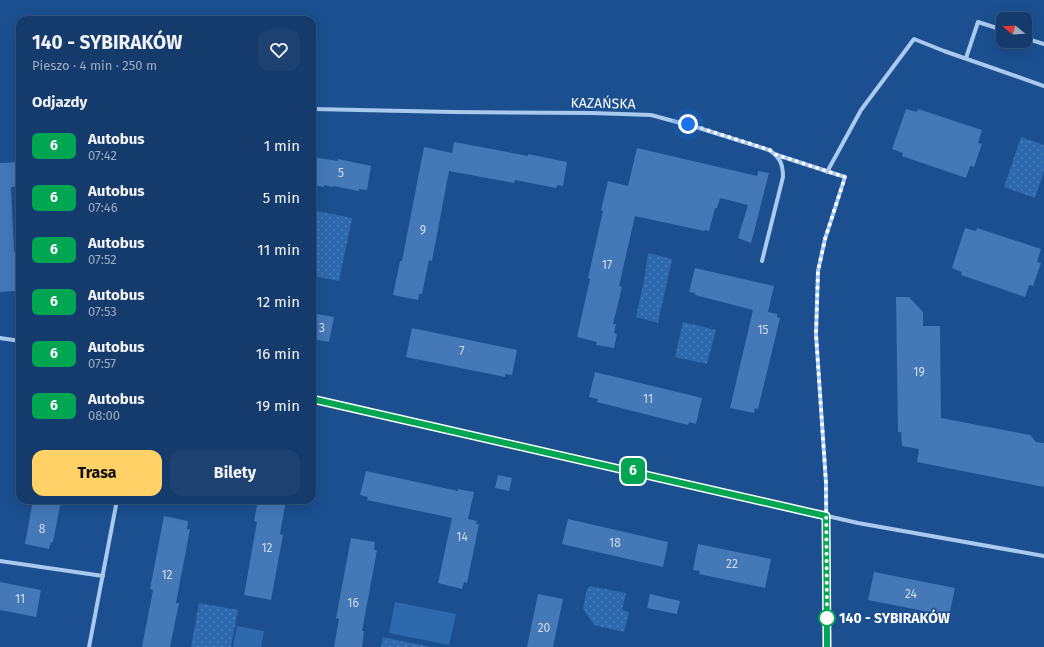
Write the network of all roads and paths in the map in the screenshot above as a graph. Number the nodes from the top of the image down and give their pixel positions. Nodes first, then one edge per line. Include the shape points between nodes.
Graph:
1 (996, 28) edge
2 (1032, 40) edge
3 (1044, 44) edge
4 (966, 58) junction
5 (1044, 86) edge
6 (316, 109) edge
7 (777, 155) junction
8 (827, 172) junction
9 (762, 261) dead end
10 (0, 338) edge
11 (16, 340) edge
12 (316, 400) edge
13 (116, 504) edge
14 (826, 516) junction
15 (1044, 556) edge
16 (0, 561) edge
17 (103, 576) junction
18 (89, 647) edge
19 (827, 647) edge

1 - 4 street via 978,22
2 - 3 street
4 - 5 street
4 - 8 street via 914,39 861,110
6 - 7 street, KAZAŃSKA via 651,115 770,150
7 - 8 street, KAZAŃSKA
7 - 9 street via 783,168 782,186
8 - 14 street, KAZAŃSKA via 845,177 825,239 818,271 816,334
10 - 11 street
12 - 14 street
13 - 17 street
14 - 15 street
14 - 19 street
16 - 17 street
17 - 18 street

